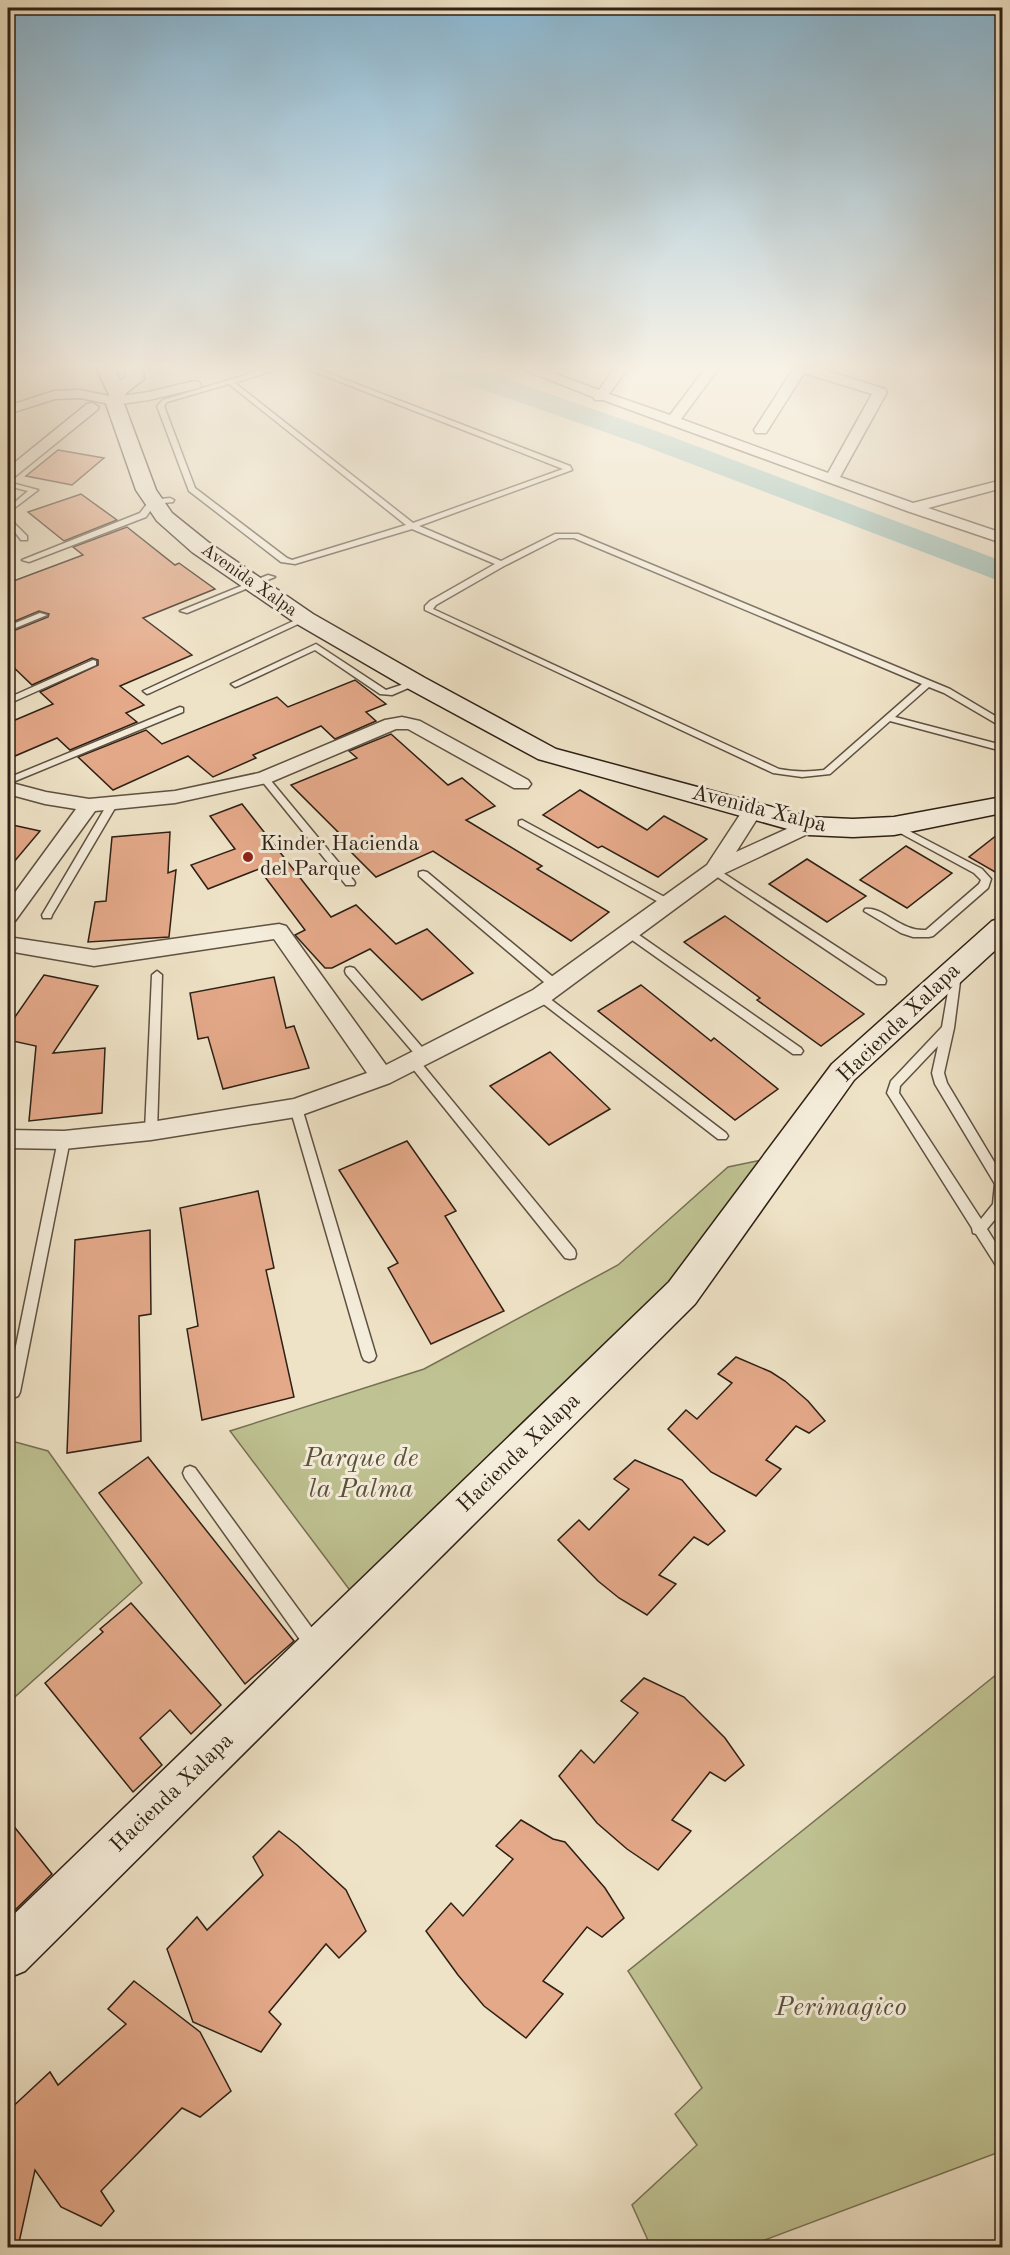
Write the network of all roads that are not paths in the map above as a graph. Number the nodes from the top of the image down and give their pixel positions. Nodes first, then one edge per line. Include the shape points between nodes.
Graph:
1 (140, 470) edge
2 (185, 470) edge
3 (342, 470) edge
4 (567, 470) edge
5 (807, 470) edge
6 (837, 470) edge
7 (832, 479) junction
8 (8, 484) edge
9 (1002, 484) edge
10 (161, 501) junction
11 (912, 508) junction
12 (8, 511) edge
13 (8, 519) edge
14 (412, 526) junction
15 (24, 538) dead end
16 (1002, 538) edge
17 (26, 560) dead end
18 (501, 564) junction
19 (262, 581) junction
20 (184, 611) dead end
21 (43, 615) dead end
22 (313, 615) junction
23 (8, 629) edge
24 (93, 663) dead end
25 (424, 678) junction
26 (928, 683) junction
27 (235, 684) dead end
28 (147, 691) dead end
29 (8, 701) edge
30 (180, 710) dead end
31 (889, 718) junction
32 (1002, 724) edge
33 (1002, 748) edge
34 (264, 778) junction
35 (8, 780) edge
36 (521, 784) dead end
37 (8, 788) edge
38 (113, 802) junction
39 (89, 805) junction
40 (1002, 805) edge
41 (752, 811) junction
42 (522, 823) dead end
43 (809, 826) junction
44 (894, 826) junction
45 (714, 870) junction
46 (423, 874) dead end
47 (350, 883) dead end
48 (668, 903) junction
49 (869, 911) dead end
50 (8, 915) edge
51 (47, 915) dead end
52 (1002, 928) edge
53 (628, 932) junction
54 (8, 944) edge
55 (957, 967) junction
56 (350, 971) dead end
57 (157, 975) dead end
58 (881, 981) dead end
59 (548, 990) junction
60 (948, 1027) junction
61 (798, 1051) dead end
62 (418, 1059) junction
63 (382, 1077) junction
64 (296, 1108) junction
65 (151, 1131) junction
66 (722, 1136) dead end
67 (8, 1138) edge
68 (64, 1140) junction
69 (978, 1228) junction
70 (570, 1254) dead end
71 (1002, 1263) edge
72 (369, 1356) dead end
73 (13, 1392) dead end
74 (190, 1473) dead end
75 (318, 1650) junction
76 (8, 1954) edge

1 - 10 main road, Avenida Xalpa via 146,490
2 - 14 lane via 192,489 284,560 292,562
3 - 14 lane
4 - 14 lane
5 - 7 street
6 - 7 street
7 - 11 street
8 - 12 lane via 34,490
9 - 11 street
10 - 17 lane via 143,514
10 - 19 main road, Avenida Xalpa via 164,517 200,547
11 - 16 street
13 - 15 lane
14 - 18 lane
18 - 26 lane via 558,536 575,536
18 - 31 lane via 433,603 429,610 758,765 796,775 827,772
19 - 20 lane
19 - 22 main road, Avenida Xalpa
21 - 23 lane
22 - 25 main road, Avenida Xalpa
22 - 28 lane
24 - 29 lane
25 - 27 lane via 383,692 316,647
25 - 41 main road, Avenida Xalpa via 547,754
26 - 31 lane
26 - 32 lane via 962,698
30 - 35 lane
31 - 33 lane
34 - 36 street via 402,722
34 - 38 street via 176,797
34 - 47 lane
37 - 39 street
38 - 39 street
38 - 51 lane
39 - 50 street
40 - 44 main road, Avenida Xalpa
41 - 43 main road, Avenida Xalpa
41 - 45 street
42 - 48 lane
43 - 44 main road, Avenida Xalpa
43 - 45 street
44 - 49 lane via 978,871 986,879 984,886 929,933 920,935
45 - 48 street
45 - 58 lane
46 - 59 lane
48 - 53 street
52 - 55 main road, Hacienda Xalapa
53 - 59 street
53 - 61 lane
54 - 63 street via 94,958 279,932
55 - 60 lane
55 - 75 main road, Hacienda Xalapa via 843,1072 682,1293
56 - 62 lane
57 - 65 lane
59 - 62 street
59 - 66 lane
60 - 69 lane via 938,1073 941,1084 1001,1183 999,1209
60 - 69 lane via 896,1084 893,1093
62 - 63 street
62 - 70 lane
63 - 64 street
64 - 65 street
64 - 72 lane
65 - 68 street
67 - 68 street
68 - 73 lane
69 - 71 lane
74 - 75 lane
75 - 76 main road, Hacienda Xalapa

